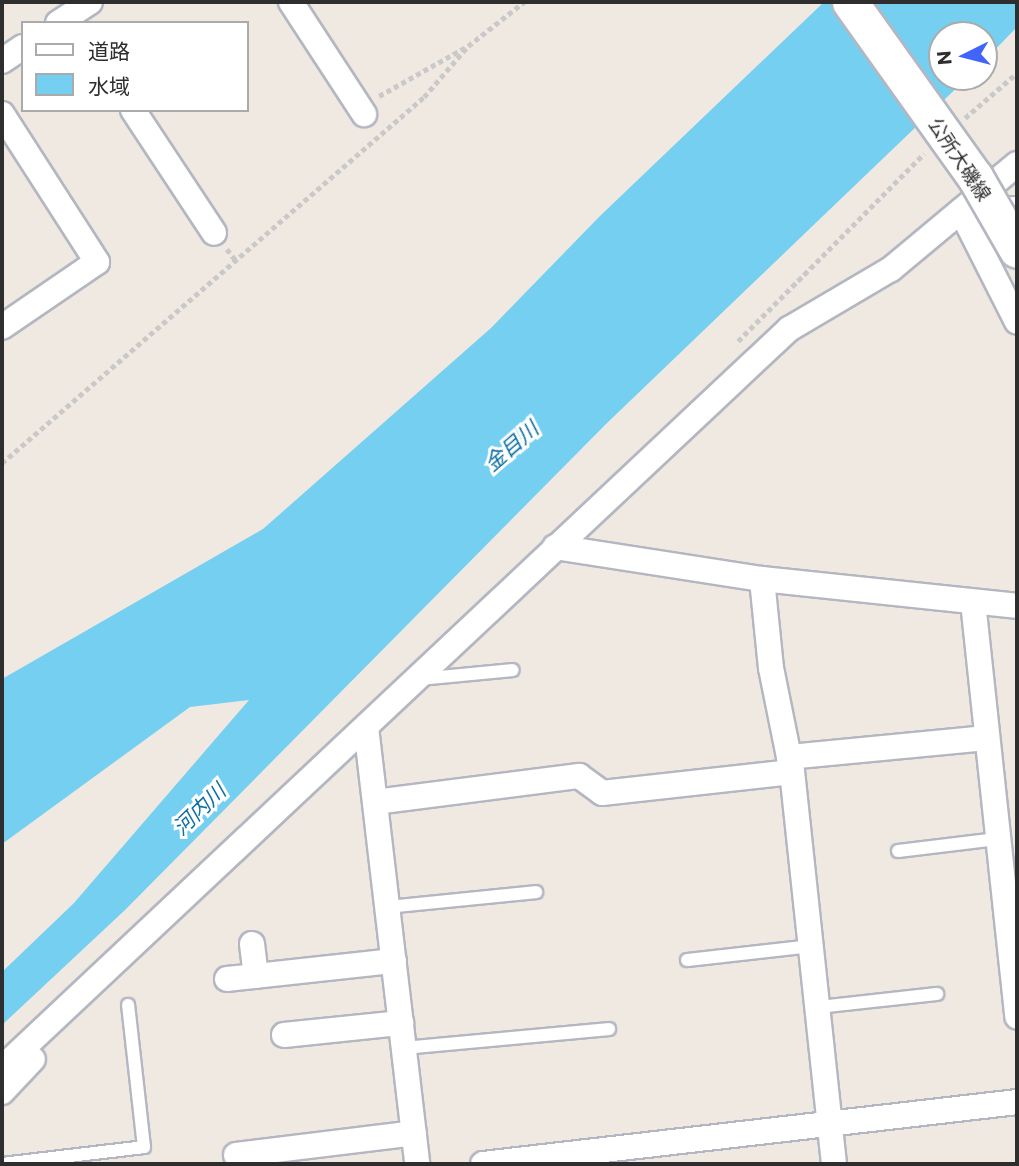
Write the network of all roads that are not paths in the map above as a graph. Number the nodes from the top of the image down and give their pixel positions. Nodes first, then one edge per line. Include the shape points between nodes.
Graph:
1 (291, 2) edge
2 (850, 2) edge
3 (21, 48) edge
4 (2, 61) edge
5 (362, 110) road end
6 (134, 112) edge
7 (2, 114) edge
8 (1017, 164) edge
9 (1017, 209) edge
10 (961, 211) junction
11 (214, 233) dead end
12 (1017, 250) edge
13 (1017, 322) edge
14 (2, 327) edge
15 (555, 547) junction
16 (762, 579) junction
17 (974, 602) junction
18 (1017, 606) edge
19 (513, 670) dead end
20 (413, 680) junction
21 (366, 727) junction
22 (985, 738) junction
23 (790, 764) junction
24 (375, 802) junction
25 (997, 839) junction
26 (898, 851) dead end
27 (536, 892) dead end
28 (387, 907) junction
29 (252, 944) dead end
30 (812, 946) junction
31 (687, 960) dead end
32 (394, 961) junction
33 (256, 976) junction
34 (227, 979) dead end
35 (937, 994) dead end
36 (128, 1005) dead end
37 (819, 1007) junction
38 (1017, 1017) edge
39 (401, 1023) junction
40 (49, 1025) junction
41 (609, 1029) dead end
42 (284, 1035) dead end
43 (404, 1048) junction
44 (2, 1068) edge
45 (2, 1092) edge
46 (1017, 1102) edge
47 (830, 1128) junction
48 (414, 1133) junction
49 (236, 1155) dead end
50 (2, 1164) edge
51 (417, 1164) edge
52 (483, 1164) edge
53 (834, 1164) edge

1 - 5 street
2 - 12 main road, 公所大磯線, bridge via 975,177
3 - 4 street
6 - 11 street
7 - 14 street via 97,262
8 - 10 street
9 - 10 street
10 - 13 street
10 - 15 street via 891,269 789,329
15 - 16 street
15 - 20 street
16 - 17 street
16 - 23 street
17 - 18 street
17 - 22 street
19 - 20 lane
20 - 21 street
21 - 24 street
21 - 40 street
22 - 23 street
22 - 25 street
23 - 24 street via 602,793 579,776
23 - 30 street
24 - 28 street
25 - 26 lane
25 - 38 street
27 - 28 lane
28 - 32 street
29 - 33 street
30 - 31 lane
30 - 37 street
32 - 33 street
32 - 39 street
33 - 34 street
35 - 37 lane
36 - 50 lane via 144,1147
37 - 47 street
39 - 42 street
39 - 43 street
40 - 44 street
40 - 45 street via 41,1051
41 - 43 lane
43 - 48 street
46 - 47 street
47 - 52 street
47 - 53 street
48 - 49 street
48 - 51 street

